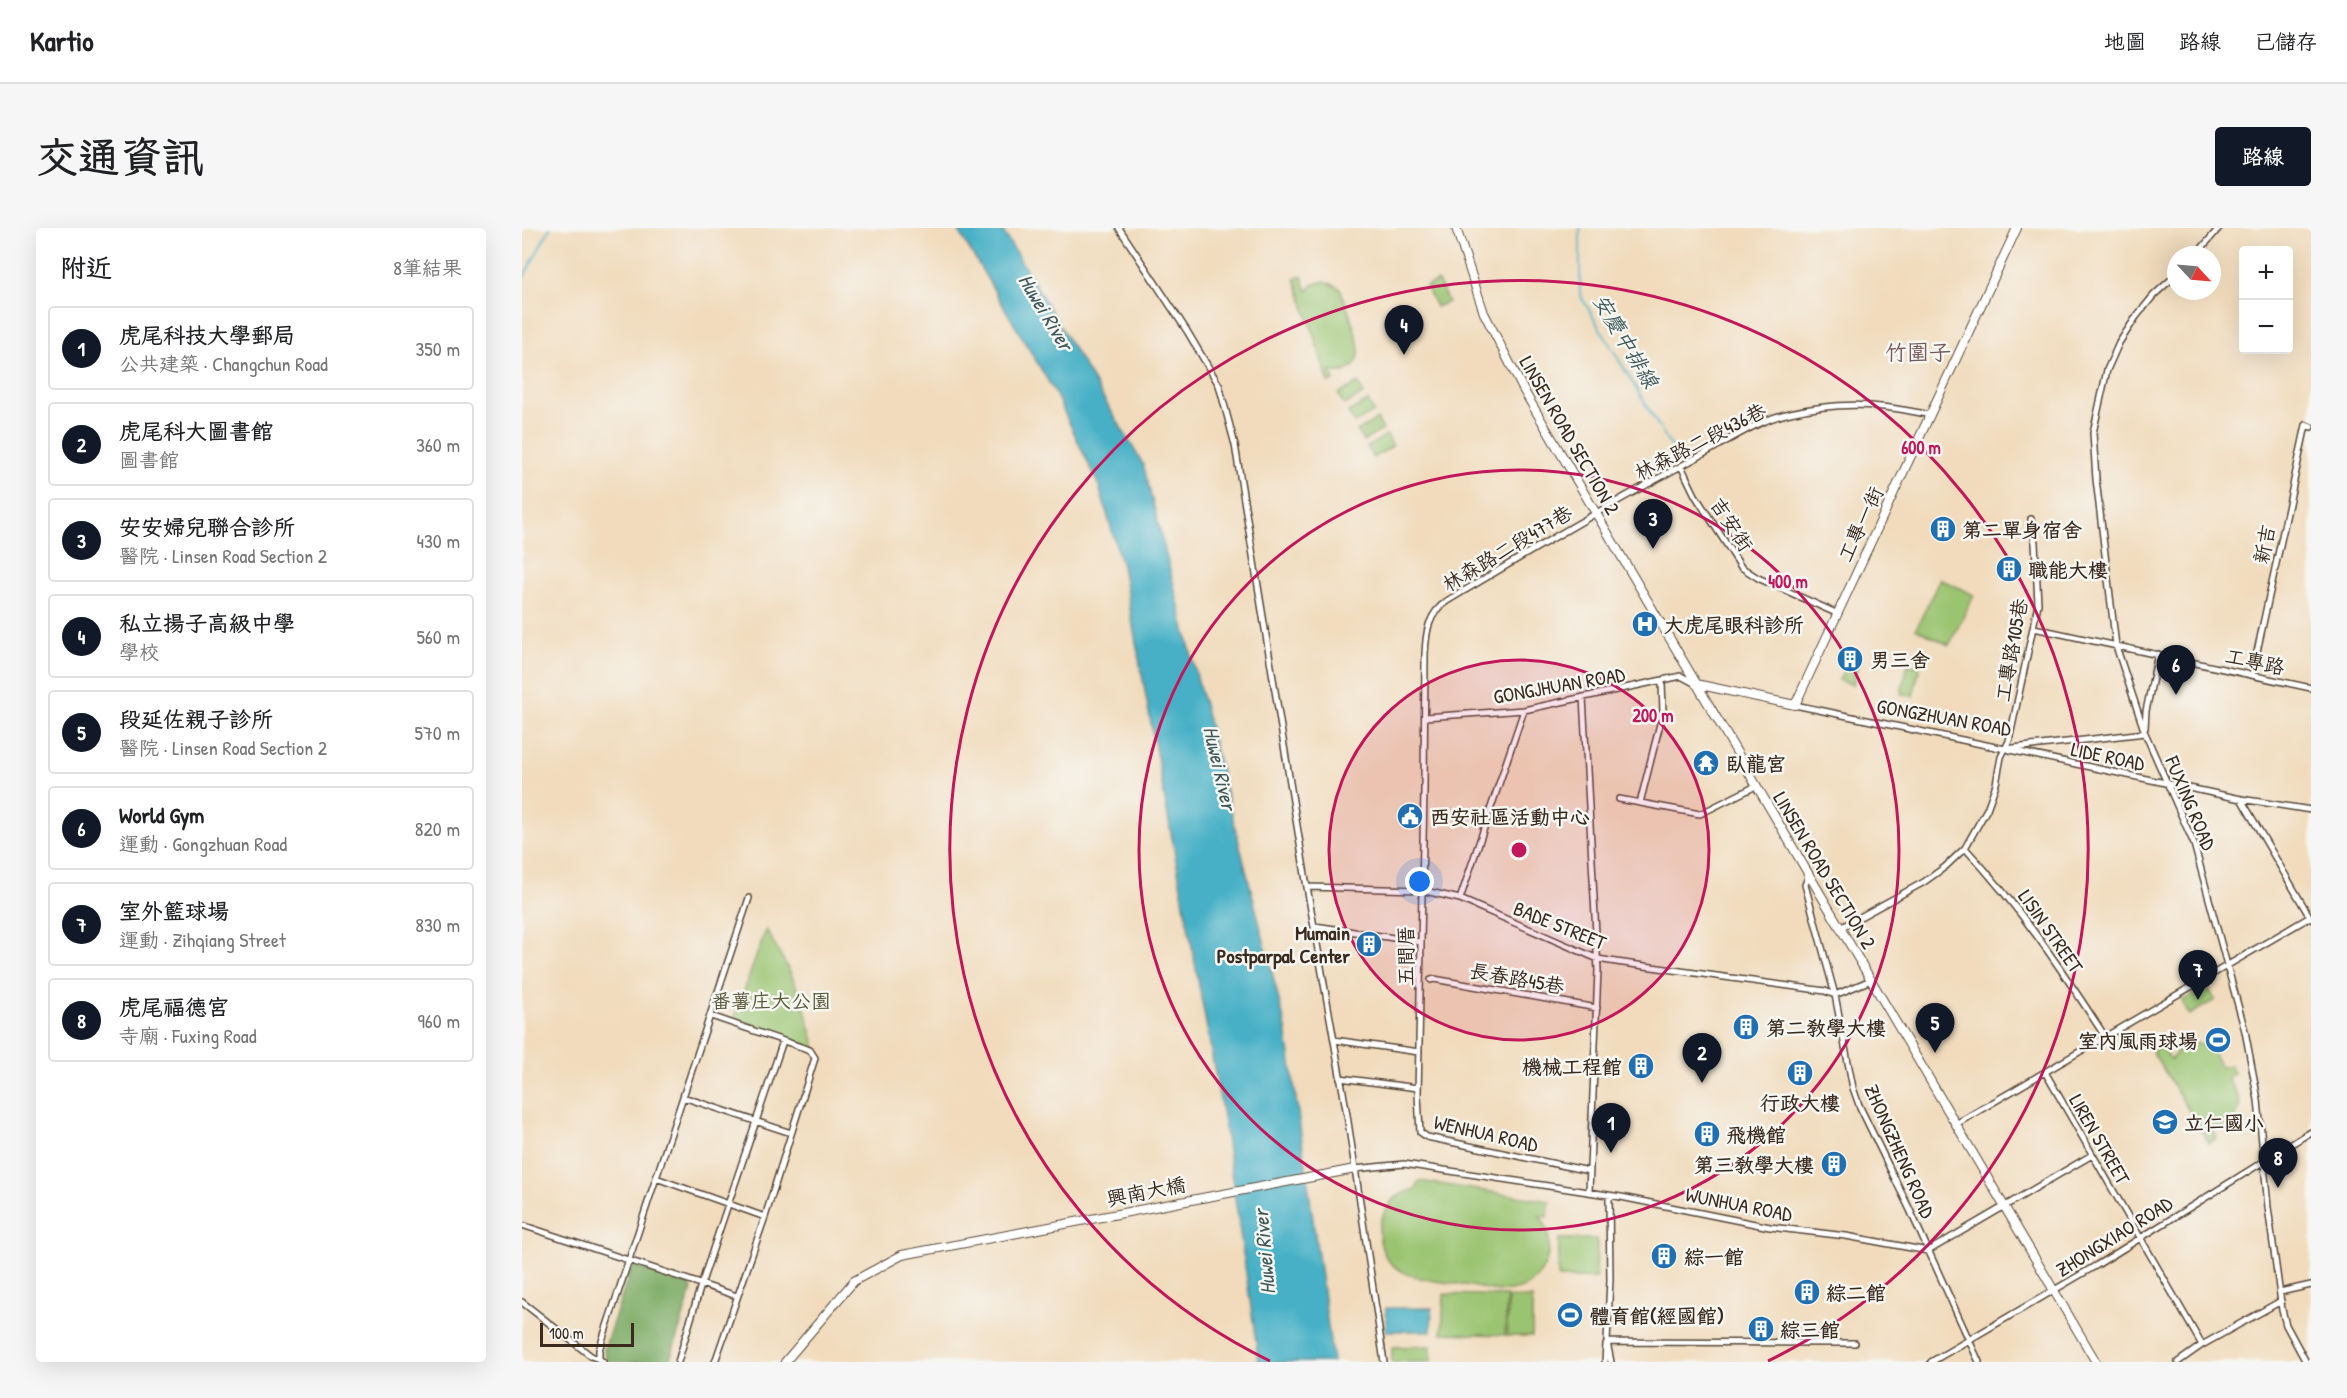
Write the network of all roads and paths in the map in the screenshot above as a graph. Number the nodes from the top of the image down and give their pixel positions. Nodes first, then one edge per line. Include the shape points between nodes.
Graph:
1 (1119, 228) edge
2 (1456, 228) edge
3 (2017, 228) edge
4 (2219, 228) edge
5 (2204, 246) edge
6 (2167, 283) edge
7 (1930, 415) junction
8 (2311, 427) edge
9 (1681, 466) junction
10 (1596, 513) junction
11 (2031, 519) dead end
12 (1836, 613) junction
13 (2034, 628) junction
14 (2116, 646) junction
15 (2158, 654) junction
16 (2252, 675) junction
17 (1662, 681) junction
18 (1696, 684) junction
19 (2311, 688) edge
20 (1583, 697) junction
21 (1795, 705) junction
22 (1524, 710) junction
23 (1425, 717) junction
24 (2145, 733) junction
25 (2005, 749) junction
26 (2168, 784) junction
27 (1756, 786) junction
28 (1619, 799) dead end
29 (2241, 799) junction
30 (1640, 803) junction
31 (2311, 810) edge
32 (1965, 848) junction
33 (1809, 874) junction
34 (1307, 887) junction
35 (1421, 890) junction
36 (749, 898) dead end
37 (1460, 899) junction
38 (2311, 918) edge
39 (1315, 926) junction
40 (1840, 928) junction
41 (1420, 942) junction
42 (1598, 959) junction
43 (2228, 965) junction
44 (1431, 980) dead end
45 (1871, 980) junction
46 (1835, 995) junction
47 (1597, 1008) junction
48 (711, 1016) junction
49 (2106, 1038) junction
50 (1334, 1040) junction
51 (783, 1041) junction
52 (1419, 1052) junction
53 (2044, 1072) junction
54 (1340, 1078) junction
55 (1418, 1089) junction
56 (683, 1096) junction
57 (755, 1121) junction
58 (1956, 1124) junction
59 (2311, 1132) edge
60 (791, 1133) junction
61 (2092, 1155) junction
62 (2263, 1161) junction
63 (1355, 1168) junction
64 (1589, 1171) junction
65 (656, 1178) junction
66 (1589, 1192) junction
67 (1610, 1196) junction
68 (728, 1205) junction
69 (2005, 1207) junction
70 (765, 1217) junction
71 (522, 1224) edge
72 (2140, 1238) junction
73 (1928, 1251) junction
74 (630, 1260) junction
75 (2311, 1285) edge
76 (701, 1286) junction
77 (2054, 1290) junction
78 (2280, 1293) junction
79 (737, 1296) junction
80 (2281, 1301) junction
81 (522, 1302) edge
82 (1969, 1338) junction
83 (1607, 1342) junction
84 (1855, 1343) dead end
85 (2202, 1346) junction
86 (2311, 1359) edge
87 (601, 1361) edge
88 (678, 1362) edge
89 (715, 1362) edge
90 (785, 1362) edge
91 (1384, 1362) edge
92 (1605, 1362) edge
93 (1611, 1362) edge
94 (1931, 1362) edge
95 (1979, 1362) edge
96 (2096, 1362) edge
97 (2178, 1362) edge
98 (2306, 1362) edge

1 - 34 street via 1219,385 1244,491
2 - 10 main road, LINSEN ROAD SECTION 2 via 1494,336
3 - 7 main road, 工專一街
4 - 5 street
6 - 14 street, FUXING ROAD via 2136,317 2119,343 2107,370 2093,433
7 - 9 street, 林森路二段436巷 via 1883,405 1824,407 1787,414
7 - 12 main road, 工專一街
8 - 16 street, 新吉 via 2306,425
9 - 10 street, 林森路二段436巷
9 - 12 street, 吉安街 via 1741,567
10 - 18 main road, LINSEN ROAD SECTION 2
10 - 23 street, 林森路二段477巷 via 1437,608 1425,643
11 - 13 street, 工專路105巷 via 2038,604
12 - 21 main road, 工專一街
13 - 14 street, 工專路
13 - 25 street, 工專路105巷
14 - 15 street, 工專路
14 - 24 street, FUXING ROAD
15 - 16 street, 工專路
15 - 24 street
16 - 19 street, 工專路
17 - 18 street, GONGJHUAN ROAD via 1681,676
17 - 20 street, GONGJHUAN ROAD
17 - 30 street via 1663,712
18 - 21 main road, GONGZHUAN ROAD
18 - 27 main road, LINSEN ROAD SECTION 2
20 - 22 street, GONGJHUAN ROAD
20 - 42 street
21 - 25 street, GONGZHUAN ROAD
22 - 23 street, GONGJHUAN ROAD
22 - 37 street
23 - 35 street, 五間厝
24 - 25 street, GONGZHUAN ROAD
24 - 26 street, FUXING ROAD
25 - 26 street, LIDE ROAD
25 - 32 street, 工專路105巷 via 1987,809
26 - 29 street, LIDE ROAD
26 - 43 street, FUXING ROAD via 2194,844
27 - 30 street via 1700,814
27 - 33 main road, LINSEN ROAD SECTION 2
28 - 30 street
29 - 31 street, LIDE ROAD
29 - 38 street
32 - 40 street, 工專路105巷 via 1924,882
32 - 49 street, LISIN STREET via 2008,895 2044,943
33 - 40 main road, LINSEN ROAD SECTION 2
33 - 46 street, ZHONGZHENG ROAD via 1805,885
34 - 35 street, BADE STREET
34 - 39 street
35 - 37 street, BADE STREET
35 - 41 street, 五間厝
36 - 48 street
37 - 42 street, BADE STREET
38 - 43 street
39 - 41 street
39 - 50 street
40 - 45 main road, LINSEN ROAD SECTION 2
41 - 52 street, 五間厝
42 - 46 street, BADE STREET
42 - 47 street
43 - 49 street
43 - 62 street, FUXING ROAD via 2258,1100
44 - 47 street, 長春路45巷
45 - 46 street
45 - 58 main road, LINSEN ROAD SECTION 2
46 - 73 street, ZHONGZHENG ROAD via 1859,1105
47 - 64 street
48 - 51 street
48 - 56 street
49 - 53 street
50 - 52 street
50 - 54 street
51 - 57 street
51 - 60 street via 810,1050 815,1058
52 - 55 street, WENHUA ROAD
53 - 58 street
53 - 61 street, LIREN STREET
54 - 55 street
54 - 63 street
55 - 64 street, WENHUA ROAD via 1420,1132 1427,1137
56 - 57 street
56 - 65 street
57 - 60 street
57 - 68 street
58 - 69 main road, LINSEN ROAD SECTION 2
59 - 62 street, ZHONGXIAO ROAD
60 - 70 street
61 - 69 street
61 - 72 street, LIREN STREET
62 - 72 street, ZHONGXIAO ROAD
62 - 78 street, FUXING ROAD
63 - 66 street, WUNHUA ROAD via 1404,1164
63 - 90 main road, 興南大橋 via 902,1256 854,1281
63 - 91 street
64 - 66 street
65 - 68 street
65 - 74 street
66 - 67 street, WUNHUA ROAD
67 - 73 street, WUNHUA ROAD via 1770,1227
67 - 83 street
68 - 70 street
68 - 76 street
69 - 73 street
69 - 77 main road, LINSEN ROAD SECTION 2
70 - 79 street
71 - 74 street
72 - 77 street, ZHONGXIAO ROAD
72 - 85 street, LIREN STREET
73 - 82 street, ZHONGZHENG ROAD
74 - 76 street
74 - 87 street via 599,1350
75 - 78 street
76 - 79 street
76 - 88 street
77 - 82 street, ZHONGXIAO ROAD
77 - 96 main road, LINSEN ROAD SECTION 2
78 - 80 street, FUXING ROAD
79 - 89 street
80 - 85 street
80 - 98 street, FUXING ROAD via 2286,1325
81 - 87 street
82 - 94 street, ZHONGXIAO ROAD
82 - 95 street, ZHONGZHENG ROAD
83 - 84 street
83 - 92 street
83 - 93 street
85 - 97 street
86 - 98 street

